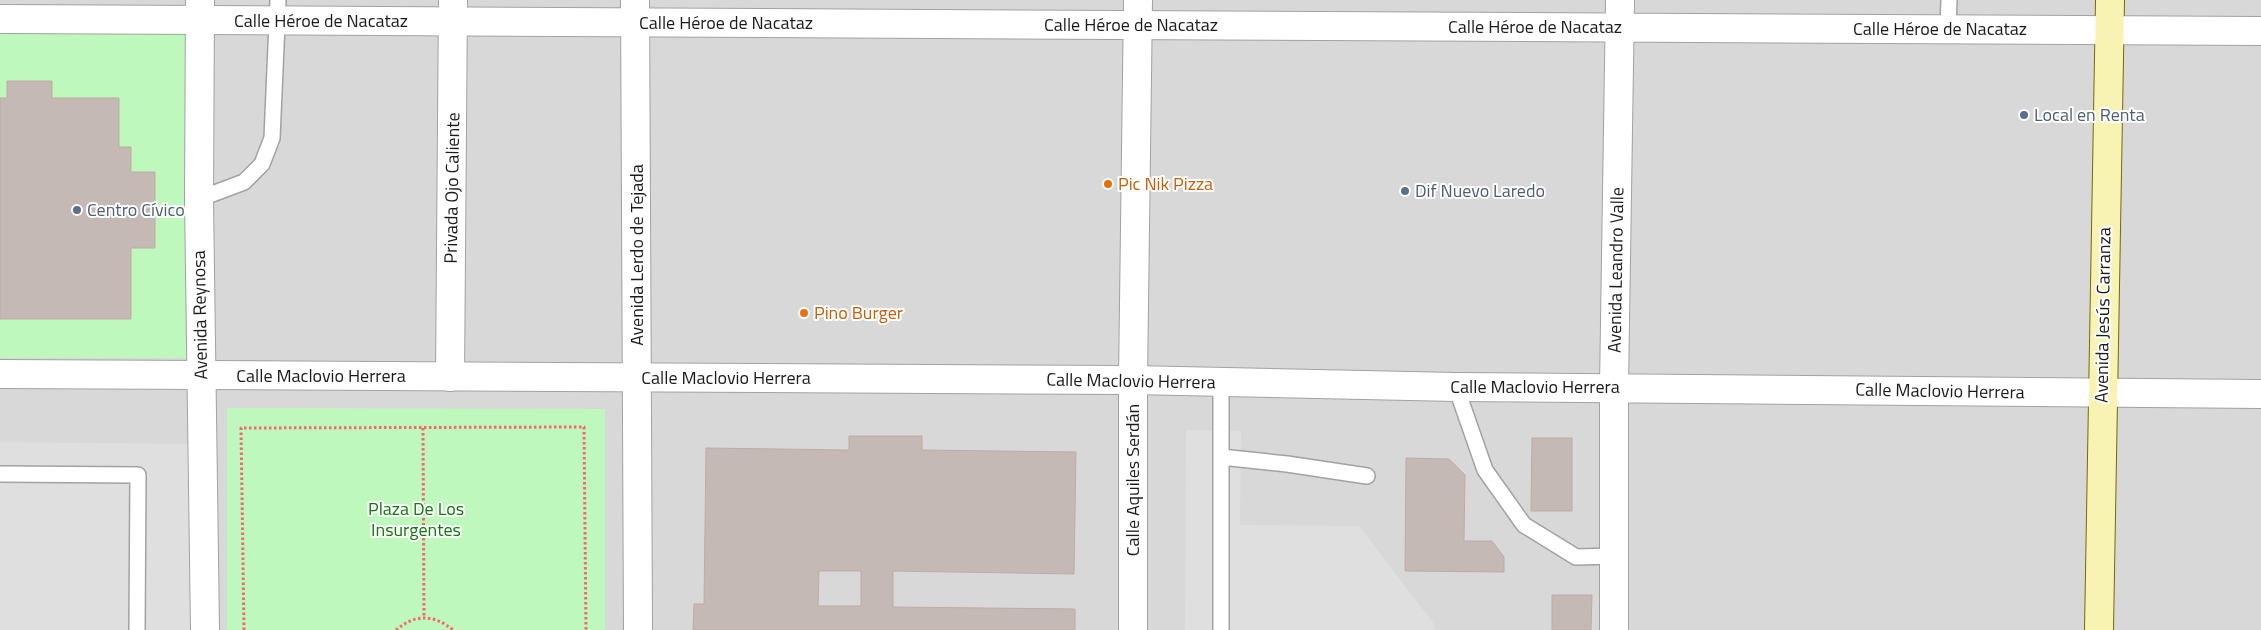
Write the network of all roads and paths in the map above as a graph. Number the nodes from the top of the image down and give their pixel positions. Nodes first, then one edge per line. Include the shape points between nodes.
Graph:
1 (1620, 0) edge
2 (1949, 0) edge
3 (2110, 0) edge
4 (200, 10) edge
5 (278, 10) edge
6 (453, 11) edge
7 (636, 11) edge
8 (1137, 13) edge
9 (0, 20) edge
10 (1619, 27) junction
11 (1948, 30) junction
12 (2110, 31) junction
13 (2261, 31) edge
14 (198, 199) junction
15 (0, 374) edge
16 (200, 375) junction
17 (450, 377) junction
18 (637, 378) junction
19 (1132, 380) junction
20 (1221, 382) junction
21 (1456, 387) junction
22 (1614, 387) junction
23 (2102, 393) junction
24 (2261, 394) edge
25 (423, 428) junction
26 (1222, 457) junction
27 (0, 474) edge
28 (1367, 476) dead end
29 (1614, 556) junction
30 (424, 618) junction
31 (137, 630) edge
32 (204, 630) edge
33 (244, 630) edge
34 (396, 630) edge
35 (453, 630) edge
36 (586, 630) edge
37 (638, 630) edge
38 (1133, 630) edge
39 (1221, 630) edge
40 (1614, 630) edge
41 (2099, 630) edge

1 - 10 street, Avenida Leandro Valle
2 - 11 lane
3 - 12 main road, Avenida Jesús Carranza
4 - 5 street, Calle Héroe de Nacataz
4 - 9 street, Calle Héroe de Nacataz
4 - 14 street, Avenida Reynosa
5 - 6 street, Calle Héroe de Nacataz
5 - 14 lane via 272,138 262,164 244,182
6 - 7 street, Calle Héroe de Nacataz
6 - 17 street, Privada Ojo Caliente
7 - 8 street, Calle Héroe de Nacataz
7 - 18 street, Avenida Lerdo de Tejada
8 - 10 street, Calle Héroe de Nacataz
8 - 19 street, Calle Aquiles Serdán
10 - 11 street, Calle Héroe de Nacataz
10 - 22 street, Avenida Leandro Valle
11 - 12 street, Calle Héroe de Nacataz
12 - 13 street, Calle Héroe de Nacataz
12 - 23 main road, Avenida Jesús Carranza
14 - 16 street, Avenida Reynosa
15 - 16 street, Calle Maclovio Herrera
16 - 17 street, Calle Maclovio Herrera
16 - 32 street, Avenida Reynosa
17 - 18 street, Calle Maclovio Herrera
18 - 19 street, Calle Maclovio Herrera
18 - 37 street, Avenida Lerdo de Tejada
19 - 20 street, Calle Maclovio Herrera
19 - 38 street, Calle Aquiles Serdán
20 - 21 street, Calle Maclovio Herrera
20 - 26 lane
21 - 22 street, Calle Maclovio Herrera
21 - 29 lane via 1485,470 1524,525 1576,557
22 - 23 street, Calle Maclovio Herrera
22 - 29 street, Avenida Leandro Valle
23 - 24 street, Calle Maclovio Herrera
23 - 41 main road, Avenida Jesús Carranza
25 - 30 path
25 - 33 path via 241,428
25 - 36 path via 584,426
26 - 28 lane
26 - 39 lane
27 - 31 lane via 138,475
29 - 40 street, Avenida Leandro Valle
30 - 34 path via 406,622
30 - 35 path via 443,622

